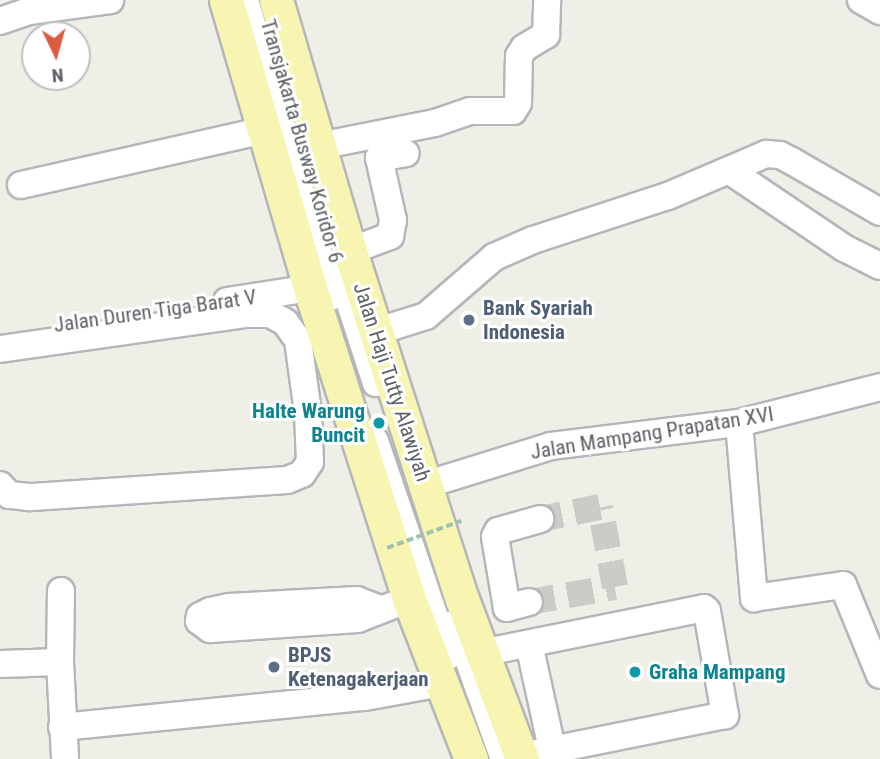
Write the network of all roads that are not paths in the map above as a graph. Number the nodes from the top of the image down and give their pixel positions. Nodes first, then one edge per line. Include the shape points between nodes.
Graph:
1 (110, 0) edge
2 (226, 0) edge
3 (245, 0) edge
4 (261, 0) edge
5 (276, 0) edge
6 (547, 0) edge
7 (861, 0) edge
8 (880, 11) edge
9 (0, 21) edge
10 (265, 130) junction
11 (319, 146) junction
12 (406, 153) dead end
13 (730, 171) junction
14 (21, 185) dead end
15 (880, 212) edge
16 (350, 250) junction
17 (880, 266) edge
18 (301, 310) junction
19 (375, 332) junction
20 (0, 334) edge
21 (0, 349) edge
22 (880, 387) edge
23 (344, 395) junction
24 (307, 407) junction
25 (739, 423) junction
26 (0, 485) edge
27 (425, 485) junction
28 (540, 519) tunnel mouth
29 (61, 591) dead end
30 (394, 604) junction
31 (467, 615) junction
32 (529, 644) junction
33 (481, 653) junction
34 (60, 662) junction
35 (0, 664) edge
36 (880, 675) edge
37 (441, 683) junction
38 (62, 727) junction
39 (517, 756) edge
40 (65, 759) edge
41 (471, 759) edge

1 - 9 street via 29,11
2 - 10 main road
3 - 39 street, Transjakarta Busway Koridor 6 via 367,416 430,607
4 - 39 street, Transjakarta Busway Koridor 6 via 357,329 472,677
5 - 11 main road, Jalan Haji Tutty Alawiyah
6 - 11 street via 546,35 519,56 513,111 470,111 435,123
7 - 8 street
10 - 14 street
10 - 18 main road
11 - 16 main road, Jalan Haji Tutty Alawiyah
12 - 16 street via 379,158 393,220 390,236
13 - 15 street via 766,155 780,155
13 - 17 street via 844,248
13 - 19 street via 494,257 426,316
16 - 19 main road, Jalan Haji Tutty Alawiyah
18 - 20 street, Jalan Duren Tiga Barat V
18 - 21 street
18 - 23 main road
18 - 24 street via 298,340
19 - 27 main road, Jalan Haji Tutty Alawiyah
22 - 25 street, Jalan Mampang Prapatan XVI
23 - 24 street
23 - 30 main road
24 - 26 street via 310,462 302,474 287,480 29,497 9,495
25 - 27 street, Jalan Mampang Prapatan XVI via 551,446
25 - 36 street via 754,598 843,585
27 - 31 main road, Jalan Haji Tutty Alawiyah
28 - 31 street via 498,531 495,537 518,605
29 - 34 street
30 - 30 street via 358,619 210,629 199,621 210,611 229,607 357,600
30 - 37 main road
31 - 33 main road, Jalan Haji Tutty Alawiyah
32 - 33 street
32 - 39 street
32 - 39 street via 704,608 724,715
33 - 39 main road, Jalan Haji Tutty Alawiyah
34 - 35 street
34 - 38 street
37 - 38 street via 365,697
37 - 41 main road
38 - 40 street

